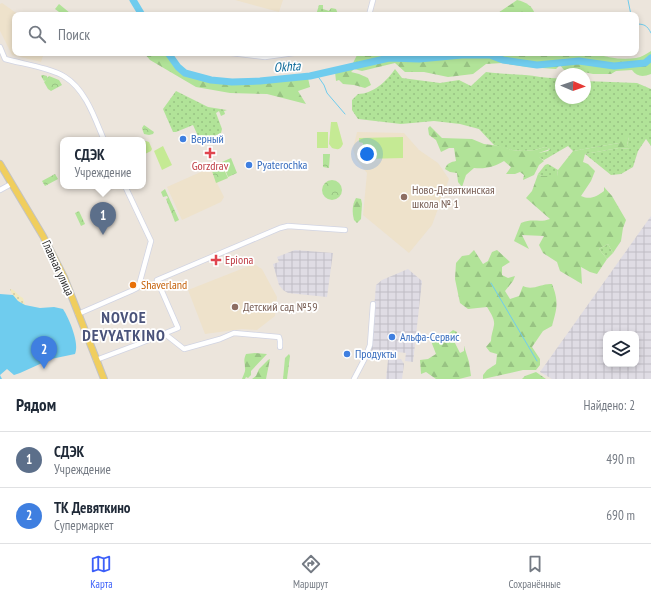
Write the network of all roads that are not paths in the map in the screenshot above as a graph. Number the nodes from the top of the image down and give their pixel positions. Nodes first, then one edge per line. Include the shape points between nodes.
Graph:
1 (373, 0) edge
2 (370, 12) edge
3 (0, 47) edge
4 (256, 56) edge
5 (272, 56) edge
6 (103, 137) edge
7 (0, 164) edge
8 (11, 184) junction
9 (127, 189) edge
10 (0, 190) edge
11 (346, 230) dead end
12 (373, 304) dead end
13 (78, 314) junction
14 (165, 334) junction
15 (280, 348) dead end
16 (96, 360) junction
17 (100, 379) edge
18 (104, 379) edge
19 (354, 379) edge

1 - 2 street
3 - 6 street via 5,59 58,74 72,82 85,98
4 - 5 street
7 - 8 main road, Главная улица
8 - 10 street
8 - 13 main road, Главная улица via 64,277
9 - 13 street via 151,241 139,285
11 - 14 street via 288,226 280,228 157,280 178,328
12 - 19 street via 370,344
13 - 16 main road, Главная улица
14 - 15 street via 184,349 234,333 278,337
14 - 16 street
16 - 18 main road, Главная улица
17 - 18 street

